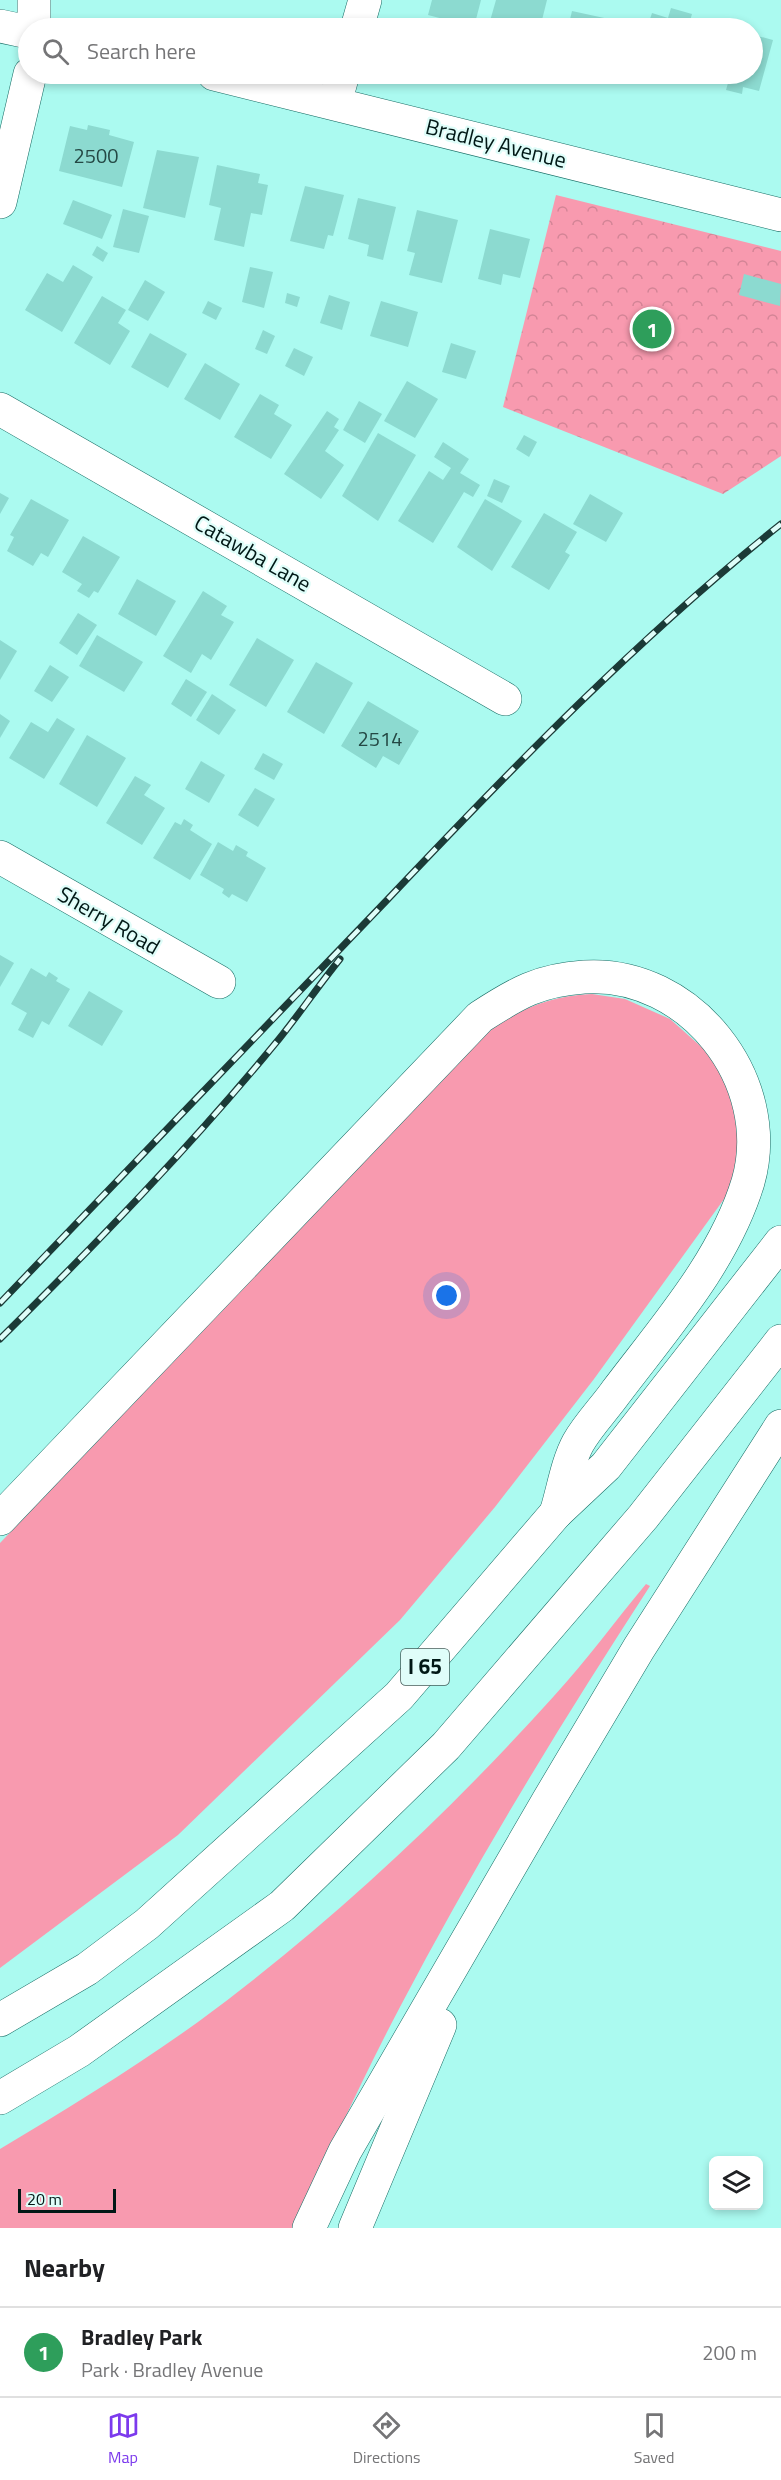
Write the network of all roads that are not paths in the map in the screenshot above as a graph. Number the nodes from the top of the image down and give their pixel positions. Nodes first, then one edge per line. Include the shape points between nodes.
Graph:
1 (34, 0) edge
2 (365, 0) edge
3 (34, 18) edge
4 (360, 18) edge
5 (0, 26) edge
6 (18, 30) edge
7 (28, 84) edge
8 (303, 84) edge
9 (339, 88) edge
10 (0, 202) edge
11 (780, 212) edge
12 (0, 409) edge
13 (505, 699) dead end
14 (0, 857) edge
15 (219, 982) dead end
16 (781, 1242) edge
17 (781, 1341) edge
18 (781, 1426) edge
19 (556, 1513) junction
20 (0, 1519) edge
21 (489, 1907) junction
22 (0, 2020) edge
23 (0, 2098) edge
24 (309, 2228) edge
25 (355, 2228) edge

1 - 3 main road
2 - 4 main road
5 - 6 main road
7 - 10 main road
8 - 9 main road, Bradley Avenue
9 - 11 main road, Bradley Avenue
12 - 13 main road, Catawba Lane
14 - 15 main road, Sherry Road
16 - 19 main road, I 65 via 606,1466
17 - 23 main road via 643,1517 446,1746 282,1906 79,2051
18 - 21 main road via 639,1648
19 - 20 main road via 578,1444 705,1272 727,1232 748,1182 753,1154 750,1101 729,1053 713,1033 681,1006 644,987 617,979 554,980 520,990 480,1017
19 - 22 main road, I 65 via 399,1696 286,1801 147,1924 87,1969
21 - 24 main road via 345,2151
21 - 25 main road

